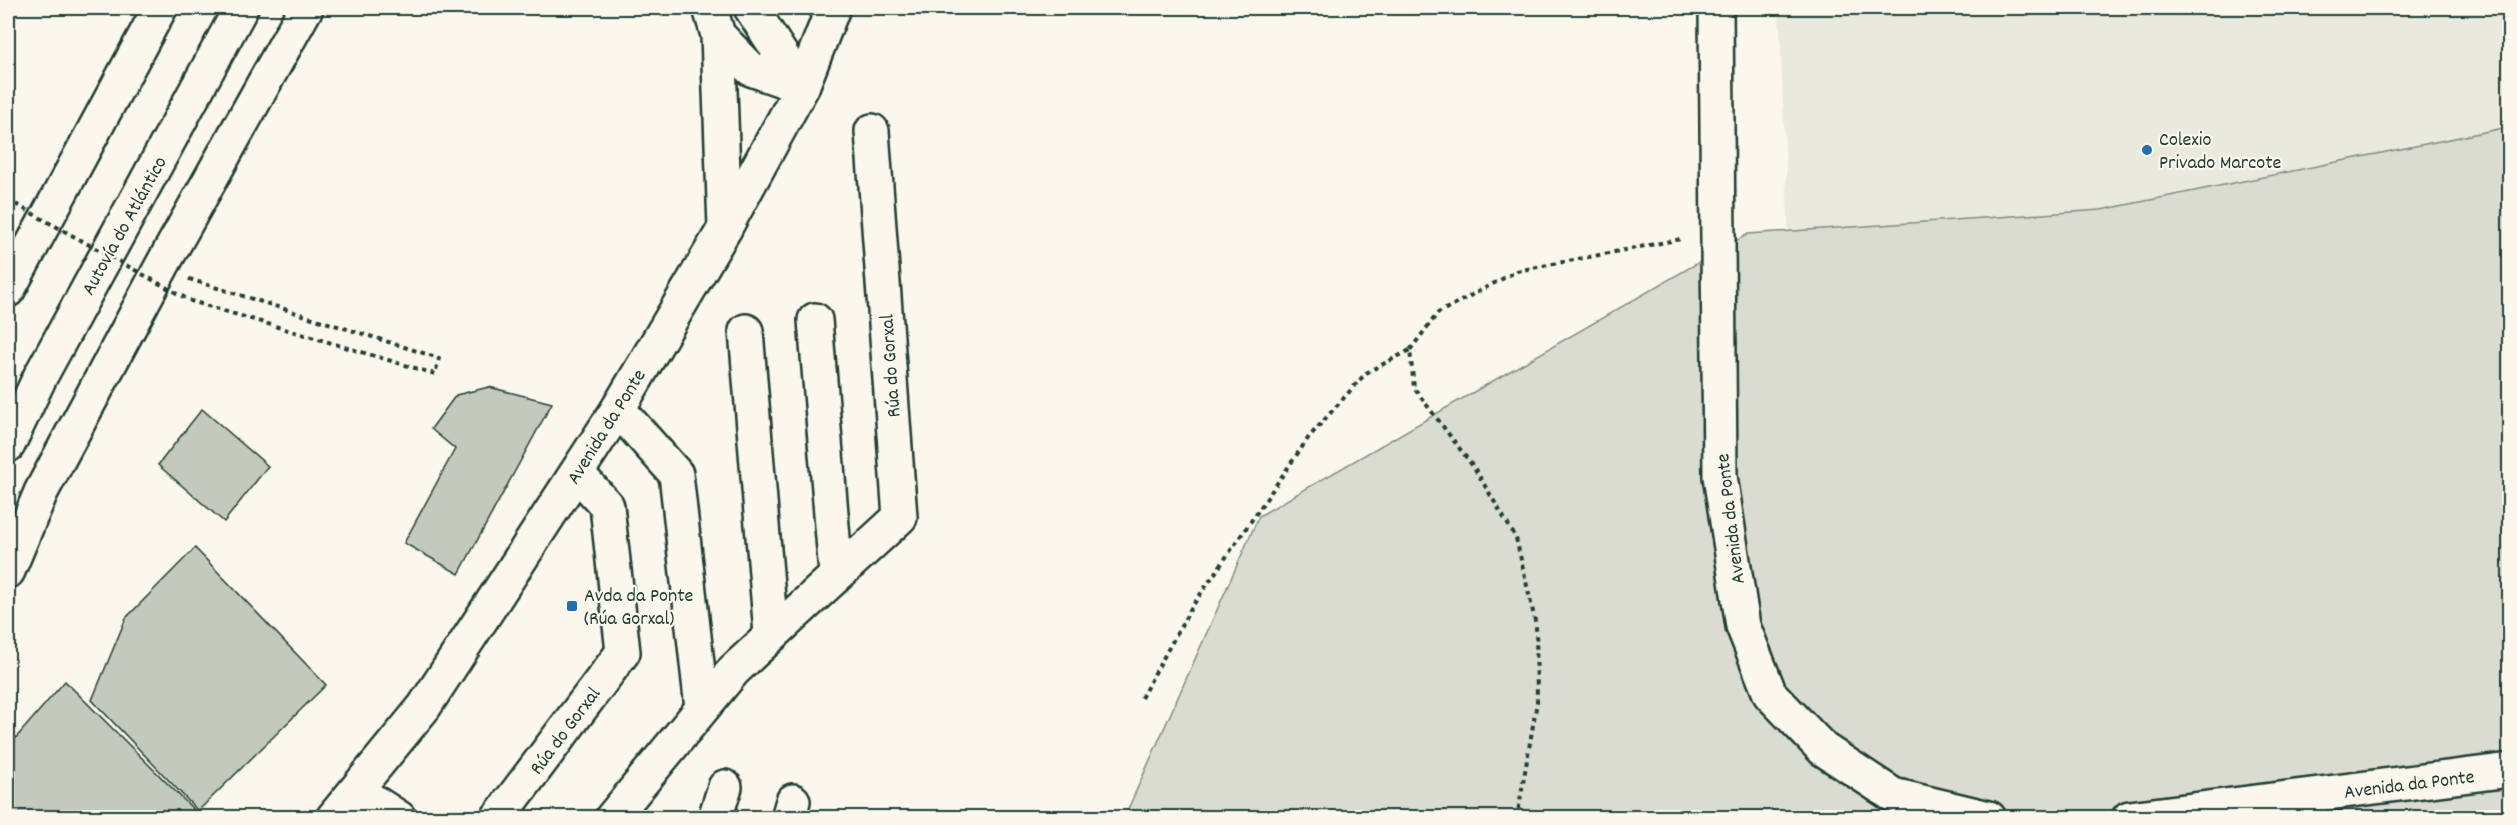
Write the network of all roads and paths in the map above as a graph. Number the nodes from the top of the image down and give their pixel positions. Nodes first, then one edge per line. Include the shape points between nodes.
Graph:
1 (160, 8) edge
2 (241, 8) edge
3 (306, 8) edge
4 (751, 8) edge
5 (833, 8) edge
6 (1716, 8) edge
7 (714, 21) edge
8 (802, 87) junction
9 (872, 131) dead end
10 (8, 200) edge
11 (725, 228) junction
12 (1718, 232) junction
13 (186, 278) dead end
14 (8, 290) edge
15 (815, 320) dead end
16 (746, 331) dead end
17 (1410, 350) junction
18 (618, 409) junction
19 (8, 445) edge
20 (577, 473) junction
21 (8, 572) edge
22 (836, 574) junction
23 (771, 634) junction
24 (1141, 698) dead end
25 (702, 708) junction
26 (2510, 770) edge
27 (357, 791) junction
28 (333, 818) edge
29 (399, 818) edge
30 (498, 818) edge
31 (612, 818) edge
32 (1517, 818) edge
33 (1989, 818) edge
34 (2129, 818) edge

1 - 14 main road
2 - 19 main road, Autovía do Atlántico via 40,376
3 - 21 main road via 52,472
4 - 8 main road
5 - 8 main road, Avenida da Ponte
6 - 12 main road, Avenida da Ponte
7 - 8 main road via 751,69
7 - 11 main road
8 - 11 main road, Avenida da Ponte
9 - 22 main road, Rúa do Gorxal via 900,517
10 - 13 path, bridge via 191,301 435,374 439,358
11 - 18 main road, Avenida da Ponte
12 - 17 path via 1517,271 1438,313
12 - 33 main road, Avenida da Ponte via 1720,476 1743,626 1770,694 1823,749 1893,795
15 - 22 main road
16 - 23 main road
17 - 24 path via 1366,372 1309,437 1191,608
17 - 32 path via 1414,388 1475,470 1516,538 1536,625 1538,702
18 - 20 main road, Avenida da Ponte
18 - 25 main road via 676,474
20 - 27 main road, Avenida da Ponte via 424,706
20 - 30 main road, Rúa do Gorxal via 608,506 623,652
22 - 23 main road, Rúa do Gorxal
23 - 25 main road, Rúa do Gorxal
25 - 31 main road, Rúa do Gorxal
26 - 34 main road, Avenida da Ponte
27 - 28 main road, Avenida da Ponte
27 - 29 main road

